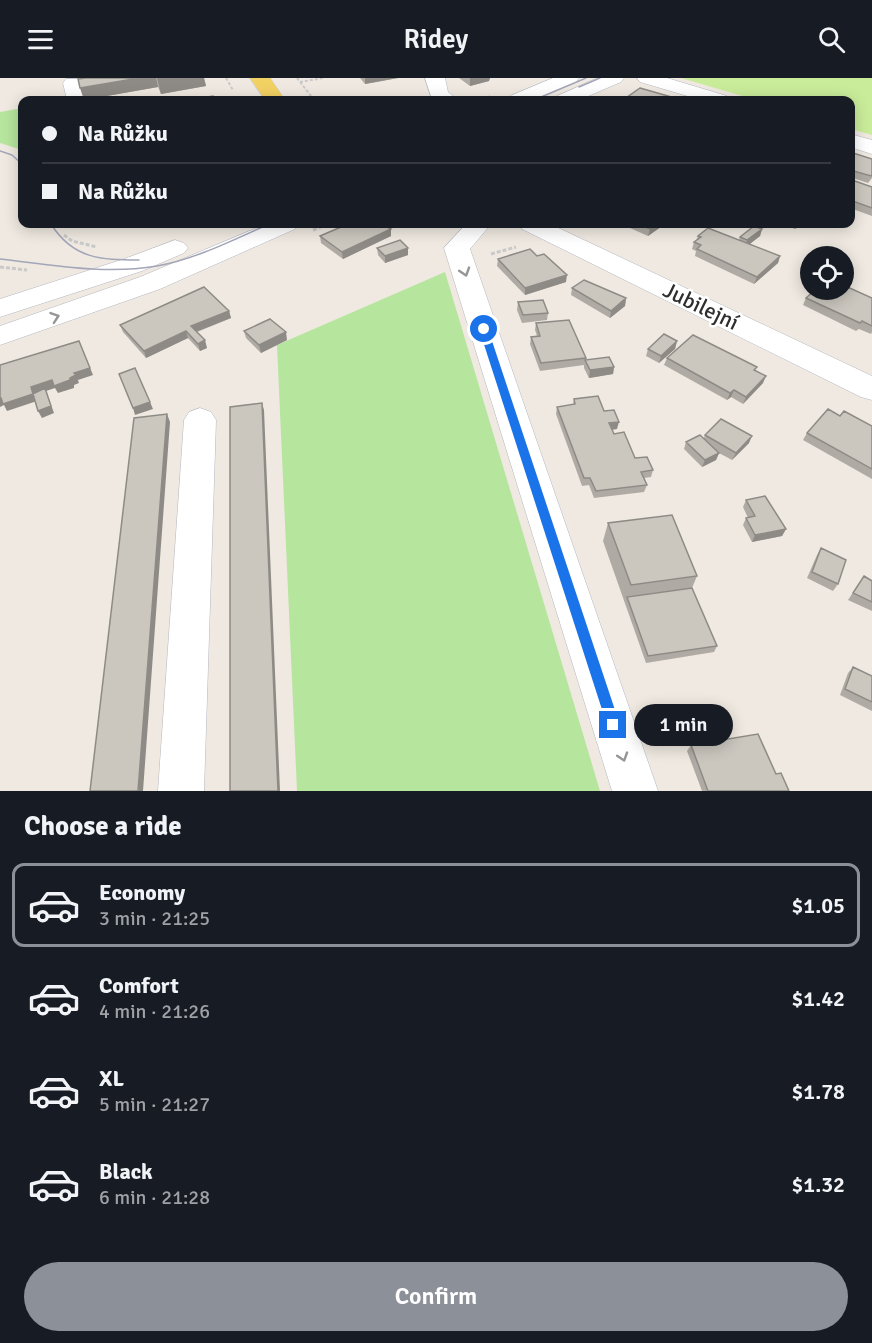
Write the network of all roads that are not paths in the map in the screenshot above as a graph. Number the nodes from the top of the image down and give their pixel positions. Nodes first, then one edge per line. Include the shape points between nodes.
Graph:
1 (106, 78) edge
2 (260, 78) edge
3 (435, 78) edge
4 (569, 78) edge
5 (593, 78) edge
6 (614, 78) edge
7 (647, 78) edge
8 (76, 96) edge
9 (270, 96) edge
10 (441, 96) edge
11 (526, 96) edge
12 (550, 96) edge
13 (573, 96) edge
14 (707, 96) edge
15 (855, 142) edge
16 (872, 147) edge
17 (222, 228) edge
18 (250, 228) edge
19 (277, 228) edge
20 (475, 228) edge
21 (543, 229) edge
22 (133, 265) junction
23 (0, 308) edge
24 (0, 336) edge
25 (872, 389) edge
26 (200, 420) dead end
27 (181, 791) edge
28 (635, 791) edge

1 - 8 street via 73,83
2 - 9 main road
3 - 10 street
4 - 11 street
5 - 12 street
6 - 13 street
7 - 14 street
15 - 16 street
17 - 22 street
18 - 22 street via 198,250
24 -> 19 street via 150,283
20 -> 28 street via 457,248
21 - 25 street, Jubilejní
22 - 23 street
26 - 27 street

